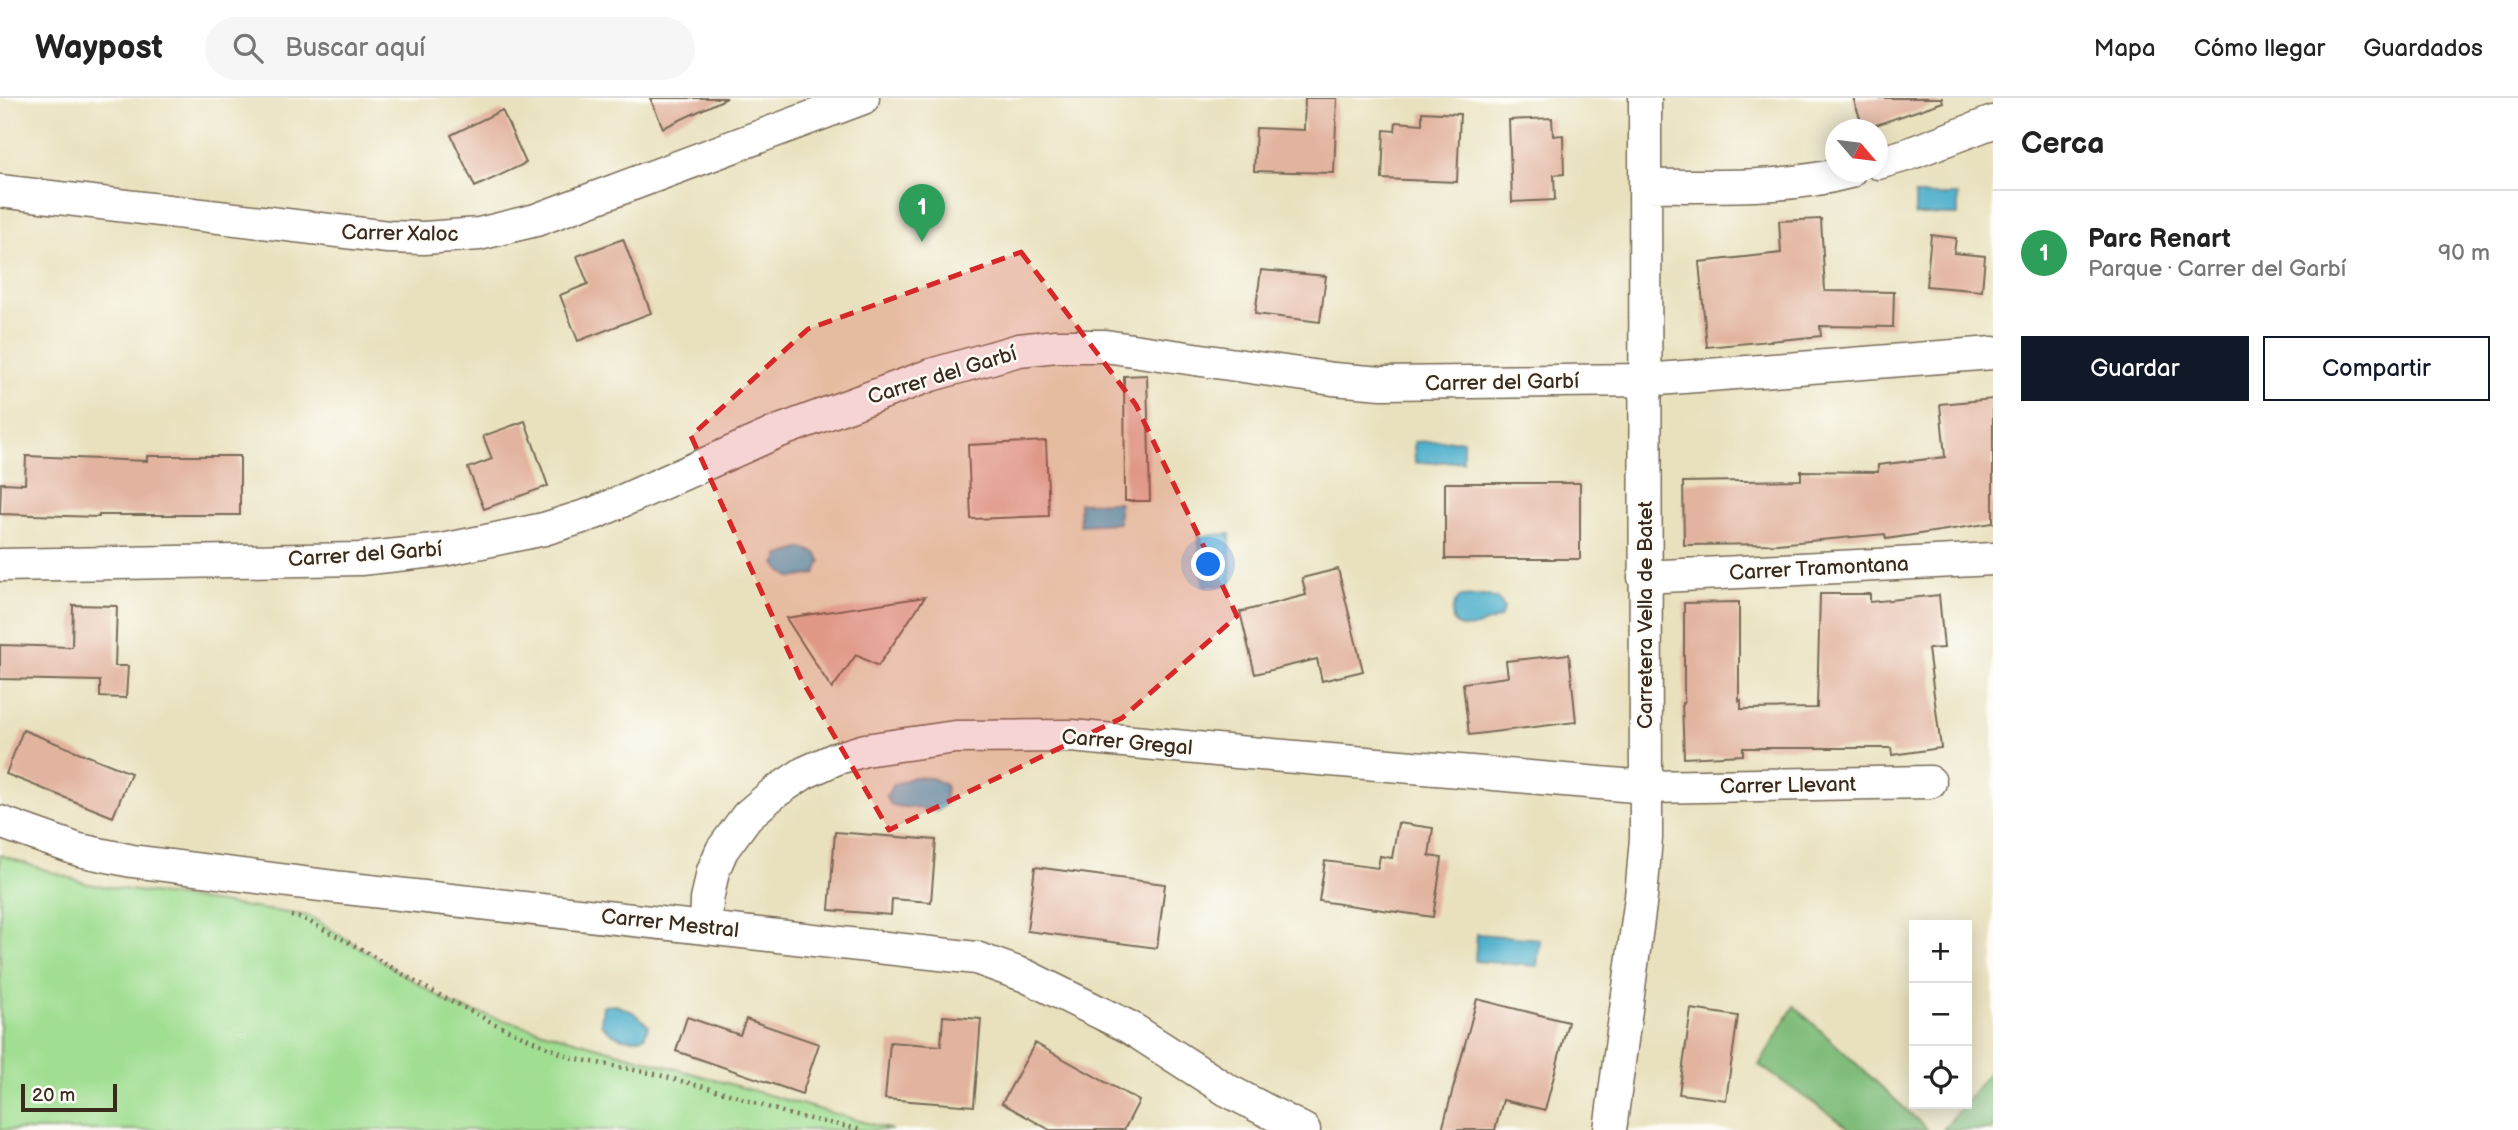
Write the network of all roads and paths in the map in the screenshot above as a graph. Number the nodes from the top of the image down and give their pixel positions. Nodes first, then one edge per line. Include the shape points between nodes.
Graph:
1 (863, 98) edge
2 (1645, 98) edge
3 (1993, 122) edge
4 (1888, 160) edge
5 (1825, 176) edge
6 (1645, 186) junction
7 (0, 191) edge
8 (1993, 353) edge
9 (1645, 380) junction
10 (1993, 559) edge
11 (0, 565) edge
12 (1644, 577) junction
13 (1930, 782) dead end
14 (1647, 787) junction
15 (0, 822) edge
16 (280, 914) dead end
17 (706, 927) junction
18 (863, 1130) edge
19 (1304, 1130) edge
20 (1610, 1130) edge

1 - 7 street, Carrer Xaloc via 536,220 479,234 388,237
2 - 6 street, Carretera Vella de Batet
3 - 4 street
5 - 6 street via 1768,183
6 - 9 street, Carretera Vella de Batet
8 - 9 street, Carrer del Garbí
9 - 11 street, Carrer del Garbí via 1382,383 1105,346 1019,350 932,375 765,437 595,513 502,539 360,559
9 - 12 street, Carretera Vella de Batet
10 - 12 street, Carrer Tramontana
12 - 14 street, Carretera Vella de Batet
13 - 14 street, Carrer Llevant
14 - 17 street, Carrer Gregal via 1072,736 955,737 901,744 865,750 804,773 747,816 713,871
14 - 20 street, Carretera Vella de Batet via 1642,897
15 - 17 street, Carrer Mestral via 79,850 132,861
16 - 18 path via 304,919 493,1023 572,1058 655,1074 791,1115
17 - 19 street, Carrer Mestral via 976,958 1026,976 1117,1021 1227,1090

